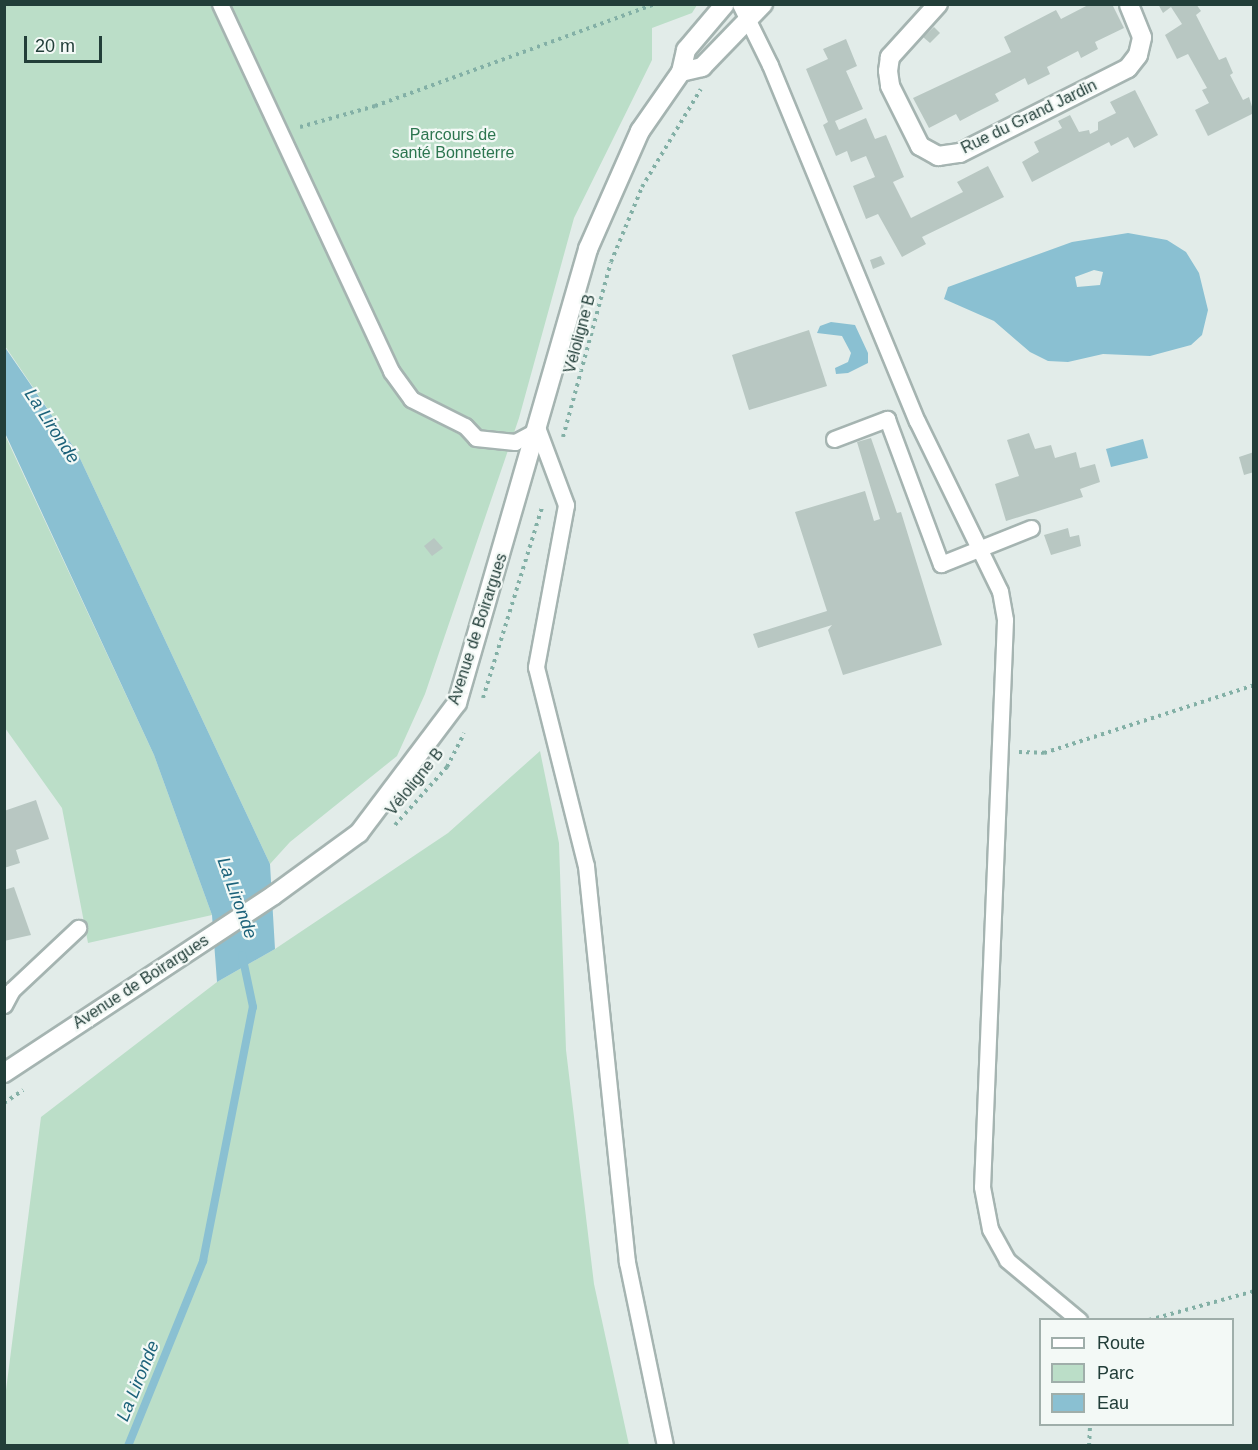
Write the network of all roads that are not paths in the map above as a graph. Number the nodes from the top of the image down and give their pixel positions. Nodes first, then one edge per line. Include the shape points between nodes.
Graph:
1 (220, 4) edge
2 (725, 4) edge
3 (763, 4) edge
4 (939, 4) edge
5 (1130, 4) edge
6 (745, 12) edge
7 (681, 72) junction
8 (537, 430) junction
9 (834, 439) dead end
10 (1031, 528) dead end
11 (976, 548) junction
12 (78, 928) dead end
13 (4, 1005) edge
14 (4, 1073) edge
15 (1077, 1318) edge
16 (665, 1446) edge

1 - 8 lane via 391,371 411,399 465,426 476,438 516,442
2 - 7 main road, Avenue de Boirargues via 686,50
3 - 6 main road
4 - 5 main road, Rue du Grand Jardin via 890,57 888,71 890,86 920,146 938,156 960,153 1128,68 1138,55 1142,37
6 - 7 main road via 702,67
6 - 11 lane via 917,421
7 - 8 main road, Avenue de Boirargues via 640,131 607,200 588,249
8 - 14 main road, Avenue de Boirargues via 457,703 359,833 199,946 104,1004
8 - 16 lane via 566,505 536,667 586,866 627,1262
9 - 11 lane via 887,419 941,564
10 - 11 lane
11 - 15 lane via 1000,591 1005,620 982,1187 990,1229 1007,1260
12 - 13 lane via 12,990

